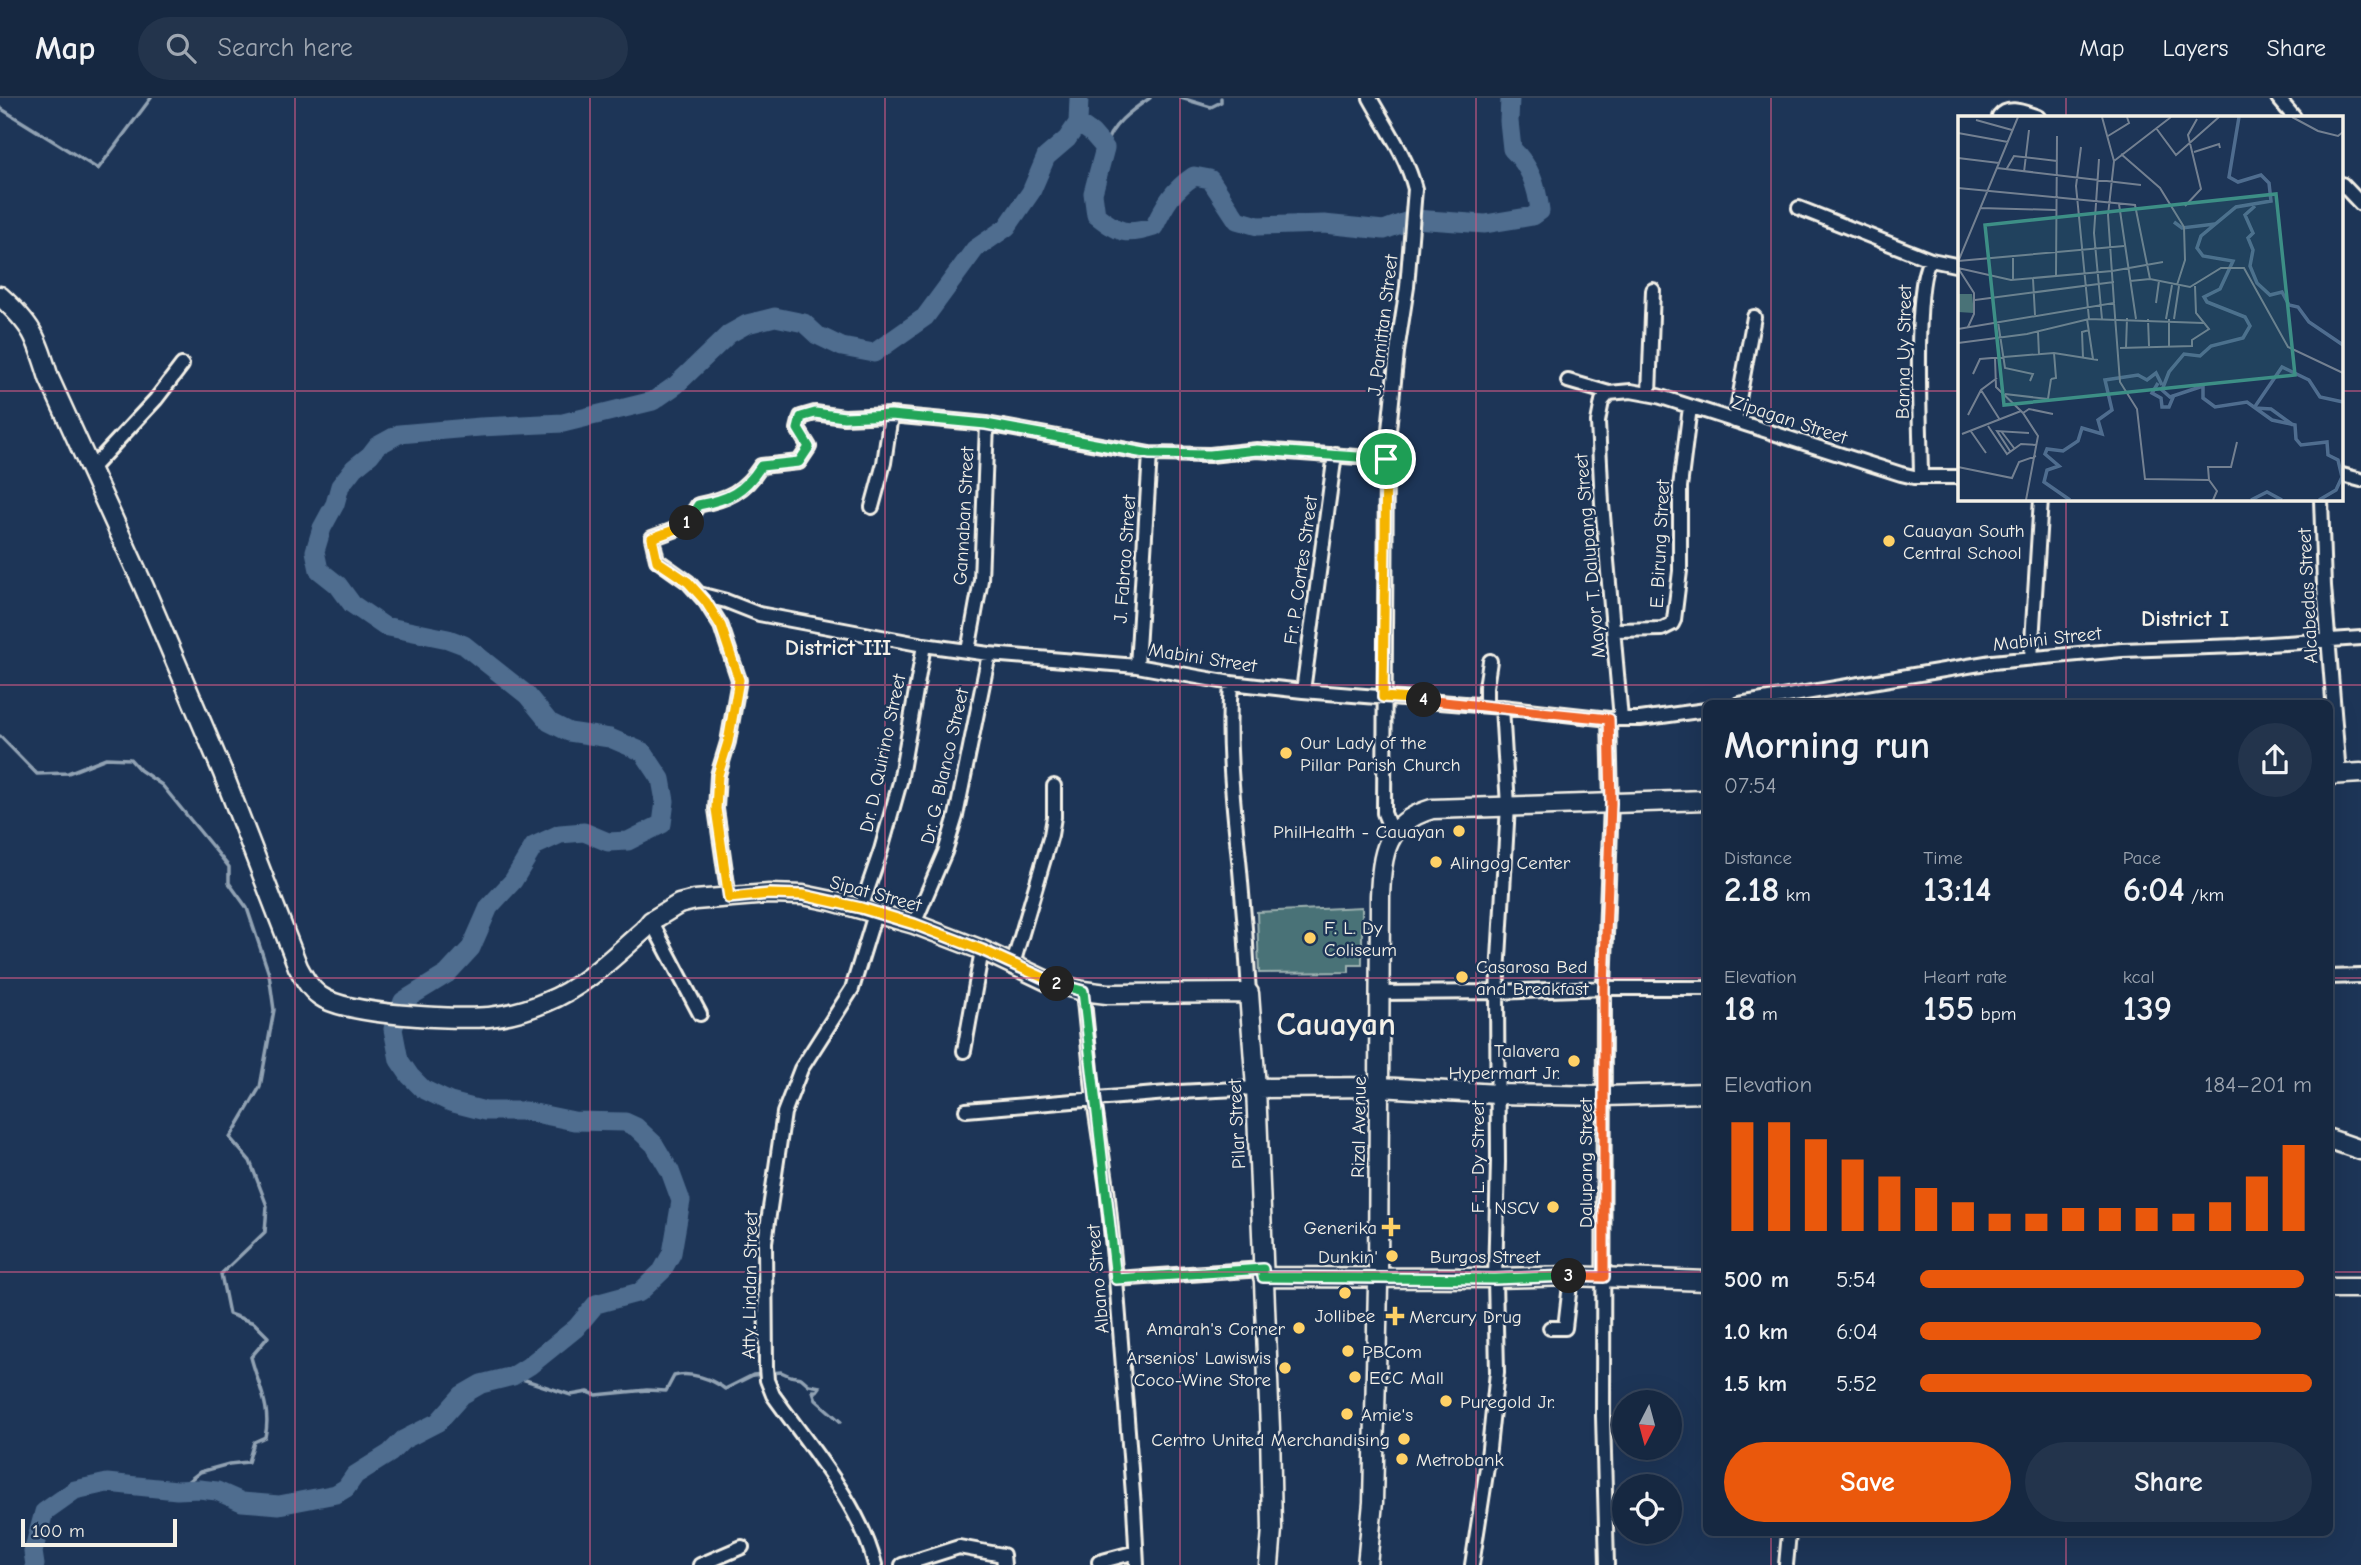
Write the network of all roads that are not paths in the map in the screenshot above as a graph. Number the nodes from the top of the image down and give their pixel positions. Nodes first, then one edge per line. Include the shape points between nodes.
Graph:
1 (1370, 98) edge
2 (2278, 98) edge
3 (2000, 116) edge
4 (2034, 116) edge
5 (2293, 116) edge
6 (2344, 187) edge
7 (2361, 204) edge
8 (1799, 208) dead end
9 (1931, 260) junction
10 (1958, 266) edge
11 (1653, 290) dead end
12 (0, 296) edge
13 (1755, 317) dead end
14 (182, 365) dead end
15 (1568, 381) dead end
16 (1609, 393) junction
17 (1649, 394) junction
18 (1690, 407) junction
19 (891, 415) junction
20 (1735, 421) junction
21 (986, 424) junction
22 (1150, 454) junction
23 (1335, 454) junction
24 (1386, 459) junction
25 (90, 470) junction
26 (2344, 476) edge
27 (1921, 477) junction
28 (1958, 477) edge
29 (2361, 480) edge
30 (2041, 500) edge
31 (2321, 500) edge
32 (872, 507) dead end
33 (699, 594) junction
34 (1615, 630) junction
35 (2361, 638) edge
36 (2329, 640) junction
37 (924, 645) junction
38 (968, 651) junction
39 (989, 654) junction
40 (2031, 658) junction
41 (1490, 661) dead end
42 (1137, 666) junction
43 (1231, 683) junction
44 (1303, 691) junction
45 (1383, 697) junction
46 (1762, 700) edge
47 (2331, 700) edge
48 (1486, 705) junction
49 (1502, 707) junction
50 (1703, 710) edge
51 (1615, 719) junction
52 (2333, 748) edge
53 (2361, 773) edge
54 (2334, 775) edge
55 (1054, 786) dead end
56 (1703, 800) edge
57 (1611, 803) junction
58 (1508, 806) junction
59 (1396, 830) junction
60 (729, 898) junction
61 (868, 911) junction
62 (651, 921) junction
63 (914, 924) junction
64 (982, 950) junction
65 (1013, 964) junction
66 (2361, 976) edge
67 (2333, 977) edge
68 (1604, 988) junction
69 (1703, 988) edge
70 (1083, 991) junction
71 (1497, 992) junction
72 (1250, 993) junction
73 (1379, 993) junction
74 (699, 1014) dead end
75 (964, 1051) dead end
76 (1380, 1087) junction
77 (1256, 1088) junction
78 (1703, 1093) edge
79 (1497, 1094) junction
80 (1605, 1096) junction
81 (1094, 1100) junction
82 (967, 1110) dead end
83 (2333, 1140) edge
84 (2361, 1150) edge
85 (1263, 1273) junction
86 (1571, 1276) junction
87 (1377, 1277) junction
88 (1604, 1277) junction
89 (1116, 1279) junction
90 (1495, 1279) junction
91 (1703, 1281) edge
92 (2333, 1288) edge
93 (2361, 1288) edge
94 (1550, 1328) dead end
95 (1789, 1536) edge
96 (742, 1547) dead end
97 (1136, 1558) edge
98 (1098, 1562) dead end
99 (700, 1565) edge
100 (874, 1565) edge
101 (902, 1565) edge
102 (1004, 1565) edge
103 (1269, 1565) edge
104 (1367, 1565) edge
105 (1472, 1565) edge
106 (1607, 1565) edge
107 (1786, 1565) edge

1 - 24 street, J. Pamittan Street via 1415,189
2 - 5 street
3 - 4 street via 2011,110
6 - 7 street
8 - 9 street
9 - 10 street
9 - 27 street, Banna Uy Street via 1925,268 1921,297
11 - 17 street
12 - 25 street, Sipat Street via 31,327
13 - 20 street
14 - 25 street
15 - 16 street, Zipagan Street
16 - 17 street, Zipagan Street
16 - 34 street, Mayor T. Dalupang Street via 1602,401 1598,422
17 - 18 street, Zipagan Street
18 - 20 street, Zipagan Street
18 - 34 street, E. Birung Street via 1680,487 1674,620 1662,629
19 - 21 street
19 - 32 street
19 - 33 street via 815,413 801,417 798,429 809,447 799,462 761,466 751,482 724,500 698,505 685,526 652,538 657,561
20 - 27 street, Zipagan Street via 1887,471
21 - 22 street
21 - 38 street, Gannaban Street via 981,580
22 - 23 street via 1257,450
22 - 42 street, J. Fabrao Street
23 - 24 street
23 - 44 street, Fr. P. Cortes Street
24 - 45 street, J. Pamittan Street
25 - 62 street, Sipat Street via 223,773 303,977 313,990 323,998 374,1012 487,1017 528,1009 590,977
26 - 29 street
27 - 28 street, Zipagan Street
30 - 40 street
31 - 36 street, Alcabedas Street
33 - 37 street, Mabini Street via 759,614
33 - 60 street via 721,626 739,680 718,775 716,809
34 - 51 street, Mayor T. Dalupang Street
35 - 36 street, Mabini Street
36 - 40 street, Mabini Street
36 - 47 street, Alcabedas Street
37 - 38 street, Mabini Street
37 - 61 street, Dr. D. Quirino Street via 900,782
38 - 39 street, Mabini Street
39 - 42 street, Mabini Street
39 - 63 street, Dr. G. Blanco Street via 956,816
40 - 46 street, Mabini Street
41 - 48 street
42 - 43 street, Mabini Street
43 - 44 street, Mabini Street
43 - 72 street, Pilar Street via 1232,787
44 - 45 street, Mabini Street
45 - 48 street, Mabini Street
45 - 59 street via 1384,813
48 - 49 street, Mabini Street
49 - 51 street, Mabini Street
49 - 58 street, F. L. Dy Street
50 - 51 street, Mabini Street
51 - 57 street, Dalupang Street
52 - 54 street, Alcabedas Street
53 - 54 street
55 - 65 street via 1051,835
56 - 57 street
57 - 58 street
57 - 68 street, Dalupang Street
58 - 59 street via 1432,809
58 - 71 street, F. L. Dy Street
59 - 73 street, Rizal Avenue via 1382,865
60 - 61 street, Sipat Street via 803,895
60 - 62 street, Sipat Street via 679,904
61 - 63 street, Sipat Street
61 - 100 street, Atty. Lindan Street via 852,989 801,1069 784,1112 765,1242 766,1380 858,1517
62 - 74 street
63 - 64 street, Sipat Street
64 - 65 street, Sipat Street
64 - 75 street
65 - 70 street, Sipat Street
66 - 67 street
68 - 69 street
68 - 71 street
68 - 80 street, Dalupang Street
70 - 72 street, Sipat Street
70 - 81 street, Albano Street
71 - 73 street
71 - 79 street, F. L. Dy Street
72 - 77 street, Pilar Street
73 - 76 street, Rizal Avenue
76 - 77 street
76 - 79 street
76 - 87 street, Rizal Avenue
77 - 81 street
77 - 85 street, Pilar Street
78 - 80 street
79 - 80 street
79 - 90 street, F. L. Dy Street
80 - 88 street, Dalupang Street
81 - 82 street
81 - 89 street, Albano Street
83 - 84 street
85 - 87 street, Burgos Street
85 - 89 street
85 - 103 street, Pilar Street via 1272,1529
86 - 88 street, Burgos Street
86 - 90 street, Burgos Street
86 - 94 street via 1565,1328
87 - 90 street, Burgos Street
87 - 104 street, Rizal Avenue via 1373,1502
88 - 91 street, Burgos Street
88 - 106 street, Dalupang Street
89 - 97 street, Albano Street
90 - 105 street, F. L. Dy Street via 1496,1384
92 - 93 street
95 - 107 street
96 - 99 street
97 - 98 street
101 - 102 street via 959,1547 1003,1555

